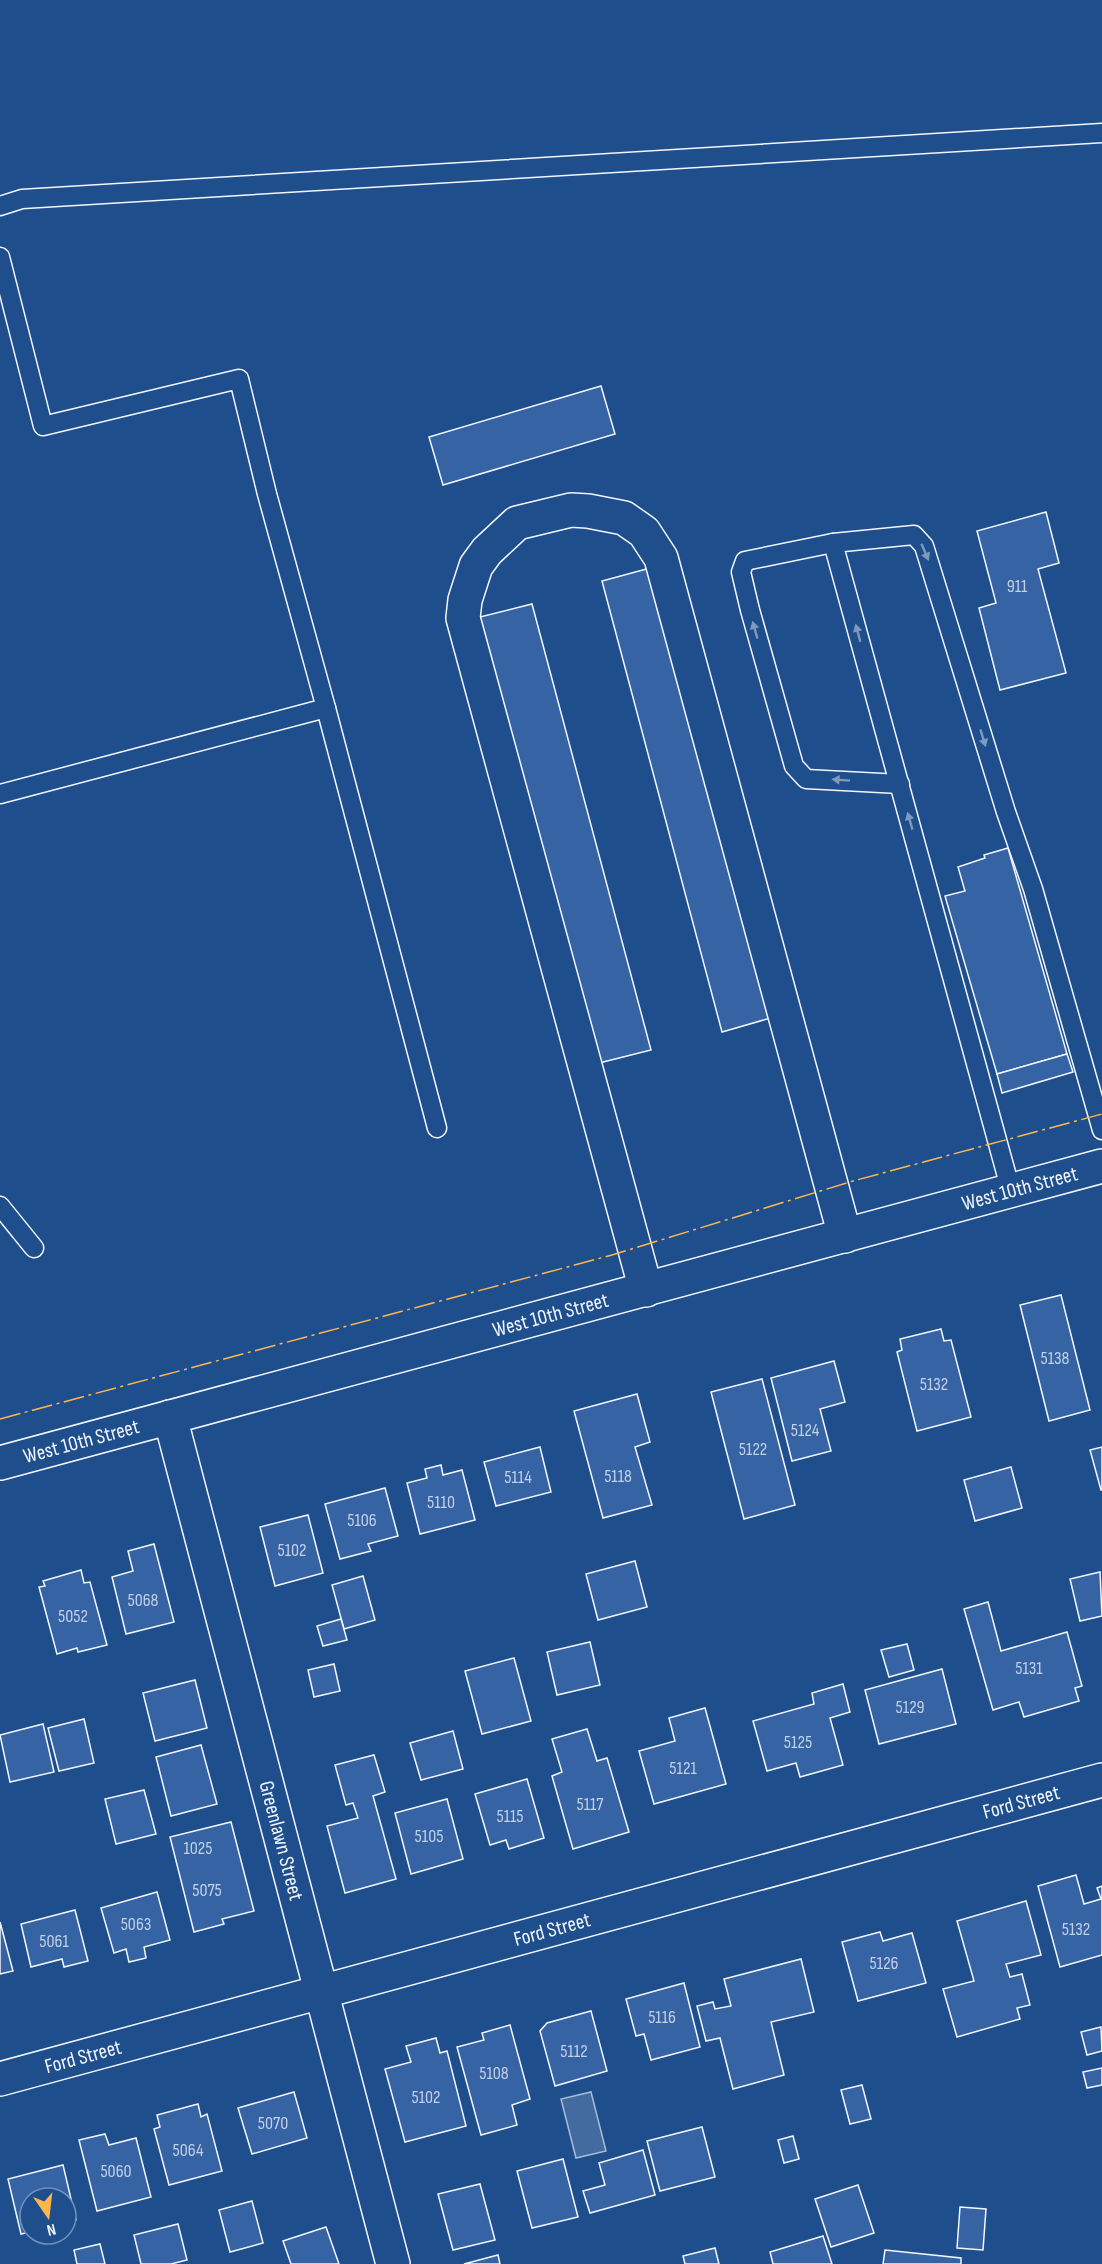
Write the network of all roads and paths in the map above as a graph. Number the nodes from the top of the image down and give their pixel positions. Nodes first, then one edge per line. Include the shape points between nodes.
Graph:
1 (1102, 133) edge
2 (0, 206) edge
3 (0, 257) edge
4 (833, 543) junction
5 (326, 708) junction
6 (900, 784) junction
7 (0, 794) edge
8 (437, 1128) dead end
9 (1102, 1130) edge
10 (1102, 1166) edge
11 (1011, 1191) junction
12 (0, 1206) edge
13 (845, 1236) junction
14 (34, 1248) dead end
15 (646, 1290) junction
16 (170, 1417) junction
17 (0, 1463) edge
18 (1102, 1780) edge
19 (321, 1991) junction
20 (0, 2079) edge
21 (393, 2264) edge

1 - 2 lane via 22,199
3 - 5 lane via 43,426 239,379
6 -> 4 lane
6 -> 4 lane via 806,779 794,766 750,610 741,572 745,561
4 -> 9 lane via 914,535 924,546 1036,901
5 - 7 lane
5 - 8 lane
11 -> 6 lane
10 - 11 street, West 10th Street
11 - 13 street, West 10th Street
12 - 14 lane
13 - 15 street, West 10th Street
13 - 15 street via 661,558 644,532 624,518 571,510 517,523 476,566 463,618
15 - 16 street, West 10th Street
16 - 17 street, West 10th Street
16 - 19 street, Greenlawn Street
18 - 19 street, Ford Street
19 - 20 street, Ford Street
19 - 21 street, Greenlawn Street

